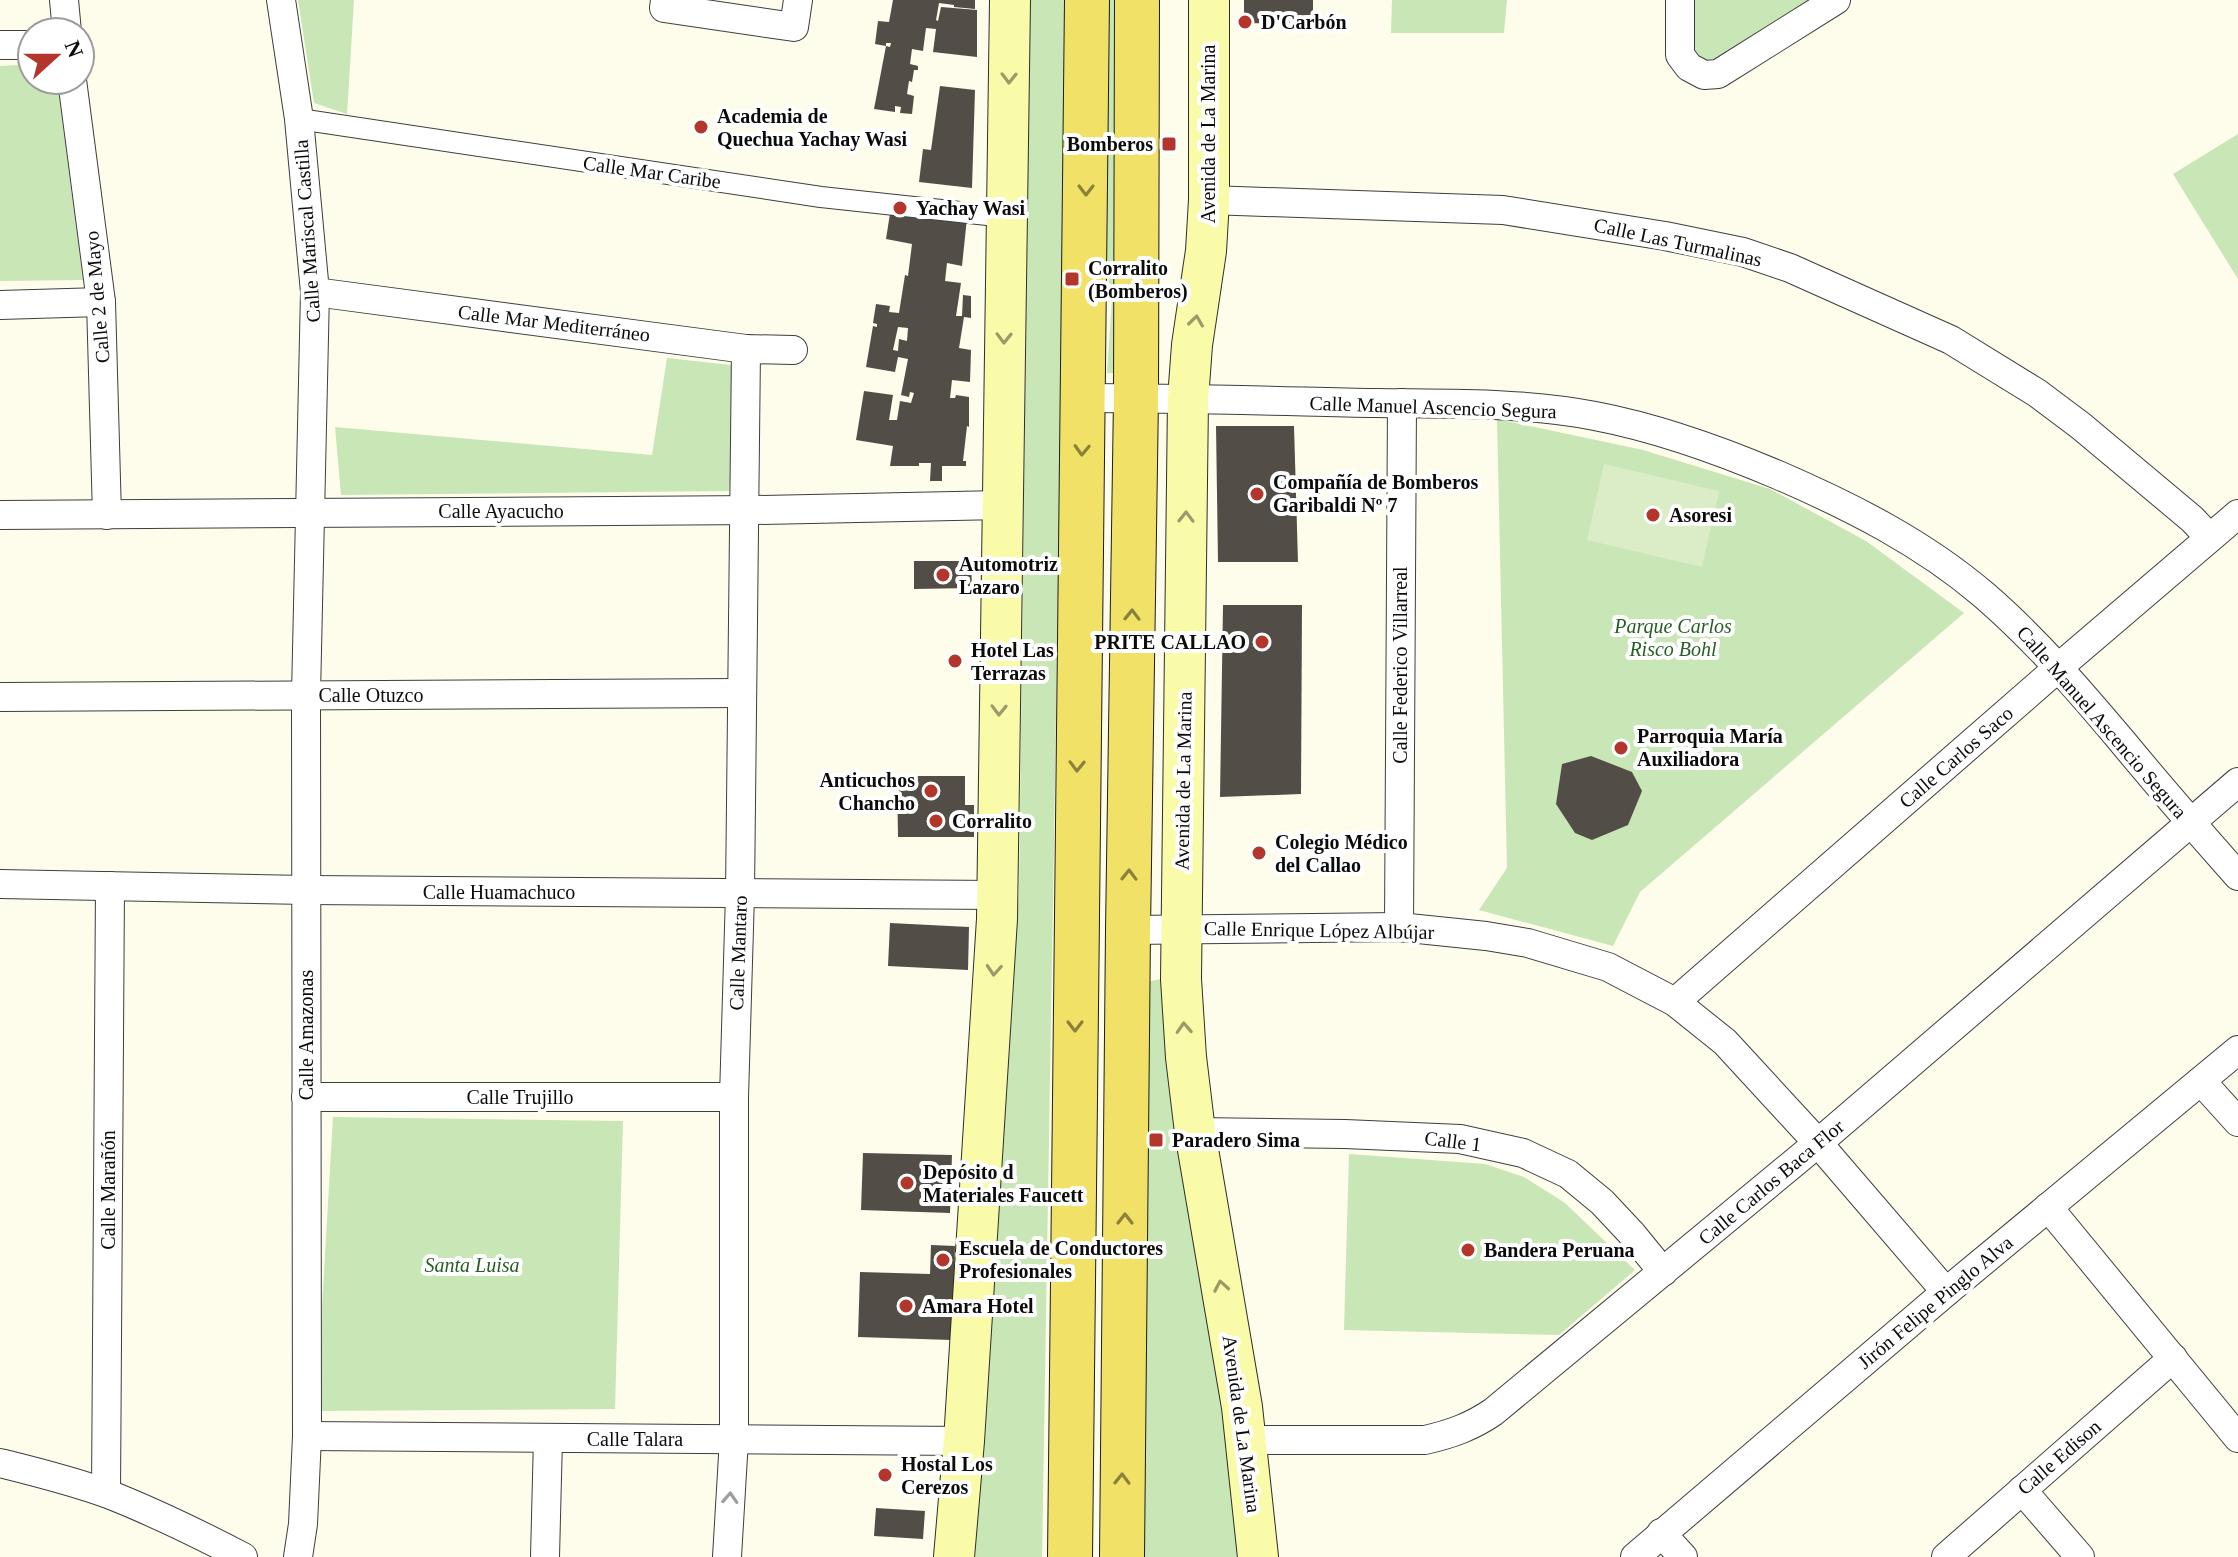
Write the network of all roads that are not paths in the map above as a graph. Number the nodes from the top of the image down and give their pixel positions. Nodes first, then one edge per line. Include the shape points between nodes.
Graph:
1 (281, 0) edge
2 (1010, 0) edge
3 (1087, 0) edge
4 (1137, 0) edge
5 (1209, 0) edge
6 (1680, 0) edge
7 (1836, 0) edge
8 (664, 4) edge
9 (796, 14) edge
10 (74, 96) edge
11 (299, 119) junction
12 (1209, 200) junction
13 (1006, 217) junction
14 (315, 292) junction
15 (101, 302) junction
16 (0, 305) edge
17 (746, 349) junction
18 (793, 350) dead end
19 (1083, 398) junction
20 (1136, 398) junction
21 (1188, 399) junction
22 (1402, 403) junction
23 (1002, 505) junction
24 (744, 510) junction
25 (312, 512) junction
26 (2238, 514) edge
27 (0, 515) edge
28 (107, 515) junction
29 (2209, 537) junction
30 (2059, 667) junction
31 (742, 693) junction
32 (306, 695) junction
33 (0, 697) edge
34 (2238, 782) edge
35 (2191, 824) junction
36 (2238, 876) edge
37 (0, 884) edge
38 (110, 886) junction
39 (306, 890) junction
40 (740, 894) junction
41 (997, 895) junction
42 (1399, 927) junction
43 (1181, 929) junction
44 (1128, 930) junction
45 (1675, 1002) junction
46 (2238, 1050) edge
47 (2201, 1081) junction
48 (306, 1097) junction
49 (734, 1097) junction
50 (2238, 1122) edge
51 (1195, 1132) junction
52 (1818, 1143) junction
53 (2048, 1207) junction
54 (1663, 1272) junction
55 (1946, 1292) junction
56 (2173, 1358) junction
57 (307, 1436) junction
58 (548, 1438) junction
59 (2238, 1438) edge
60 (734, 1439) junction
61 (1247, 1440) junction
62 (964, 1441) junction
63 (0, 1463) edge
64 (2022, 1490) junction
65 (106, 1493) junction
66 (1661, 1533) junction
67 (243, 1557) edge
68 (298, 1557) edge
69 (545, 1557) edge
70 (727, 1557) edge
71 (954, 1557) edge
72 (1070, 1557) edge
73 (1122, 1557) edge
74 (1258, 1557) edge
75 (1635, 1557) edge
76 (1683, 1557) edge
77 (1946, 1557) edge
78 (2080, 1557) edge

1 - 11 street, Calle Mariscal Castilla
2 -> 13 main road
3 -> 19 main road
4 - 20 main road
5 - 12 main road, Avenida de La Marina
6 - 7 street via 1680,55 1704,75 1718,74
8 - 9 street
10 - 15 street, Calle 2 de Mayo
11 - 13 street, Calle Mar Caribe via 821,197
11 - 14 street, Calle Mariscal Castilla
21 -> 12 main road, Avenida de La Marina
12 - 29 street, Calle Las Turmalinas via 1503,210 1743,252 1951,340 2081,426
13 -> 23 main road
14 - 17 street, Calle Mar Mediterráneo
14 - 25 street, Calle Mariscal Castilla
15 - 16 street
15 - 28 street, Calle 2 de Mayo
17 - 18 street, Calle Mar Mediterráneo
17 - 24 street, Calle Mantaro
19 - 20 street, Calle Manuel Ascencio Segura
19 -> 72 main road
20 - 21 street, Calle Manuel Ascencio Segura
44 -> 20 main road
21 - 22 street, Calle Manuel Ascencio Segura
43 -> 21 main road, Avenida de La Marina
22 - 30 street, Calle Manuel Ascencio Segura via 1596,416 1733,456 1890,528 1938,559 2026,632
22 - 42 street, Calle Federico Villarreal
23 - 24 street, Calle Ayacucho
23 -> 41 main road
24 - 25 street, Calle Ayacucho
24 - 31 street, Calle Mantaro
25 - 28 street, Calle Ayacucho
25 - 32 street, Calle Amazonas
26 - 29 street, Calle Carlos Saco
27 - 28 street, Calle Ayacucho
29 - 30 street, Calle Carlos Saco
30 - 35 street, Calle Manuel Ascencio Segura
30 - 45 street, Calle Carlos Saco
31 - 32 street, Calle Otuzco
31 - 40 street, Calle Mantaro
32 - 33 street, Calle Otuzco
32 - 39 street, Calle Amazonas
34 - 35 street, Calle Carlos Baca Flor
35 - 36 street, Calle Manuel Ascencio Segura
35 - 52 street, Calle Carlos Baca Flor
37 - 38 street, Calle Huamachuco
38 - 39 street, Calle Huamachuco
38 - 65 street, Calle Marañón
39 - 40 street, Calle Huamachuco
39 - 48 street, Calle Amazonas
40 - 41 street, Calle Huamachuco
40 - 49 street, Calle Mantaro
41 -> 62 main road
42 - 43 street, Calle Enrique López Albújar
42 - 45 street, Calle Enrique López Albújar via 1543,947 1608,967
43 - 44 street, Calle Enrique López Albújar
51 -> 43 main road, Avenida de La Marina
73 -> 44 main road
45 - 52 street, Calle Enrique López Albújar via 1725,1042
46 - 47 street, Jirón Felipe Pinglo Alva
47 - 50 street
47 - 53 street, Jirón Felipe Pinglo Alva
48 - 49 street, Calle Trujillo
48 - 57 street, Calle Amazonas
49 - 60 street, Calle Mantaro
51 - 54 street, Calle 1 via 1460,1139 1523,1153 1568,1174 1602,1202
61 -> 51 main road, Avenida de La Marina
52 - 54 street, Calle Carlos Baca Flor
52 - 55 street, Calle Enrique López Albújar
53 - 55 street, Jirón Felipe Pinglo Alva
53 - 56 street
54 - 61 street, Calle Carlos Baca Flor via 1493,1412 1453,1434 1425,1440
55 - 66 street, Jirón Felipe Pinglo Alva
56 - 59 street
56 - 64 street, Calle Edison
57 - 58 street, Calle Talara
57 - 68 street, Calle Amazonas
58 - 60 street, Calle Talara
58 - 69 street
60 - 62 street, Calle Talara
70 -> 60 street, Calle Mantaro
61 - 74 main road, Avenida de La Marina
62 - 71 main road
63 - 65 street
64 - 77 street, Calle Edison
64 - 78 street
65 - 67 street
66 - 75 street, Jirón Felipe Pinglo Alva
66 - 76 street

